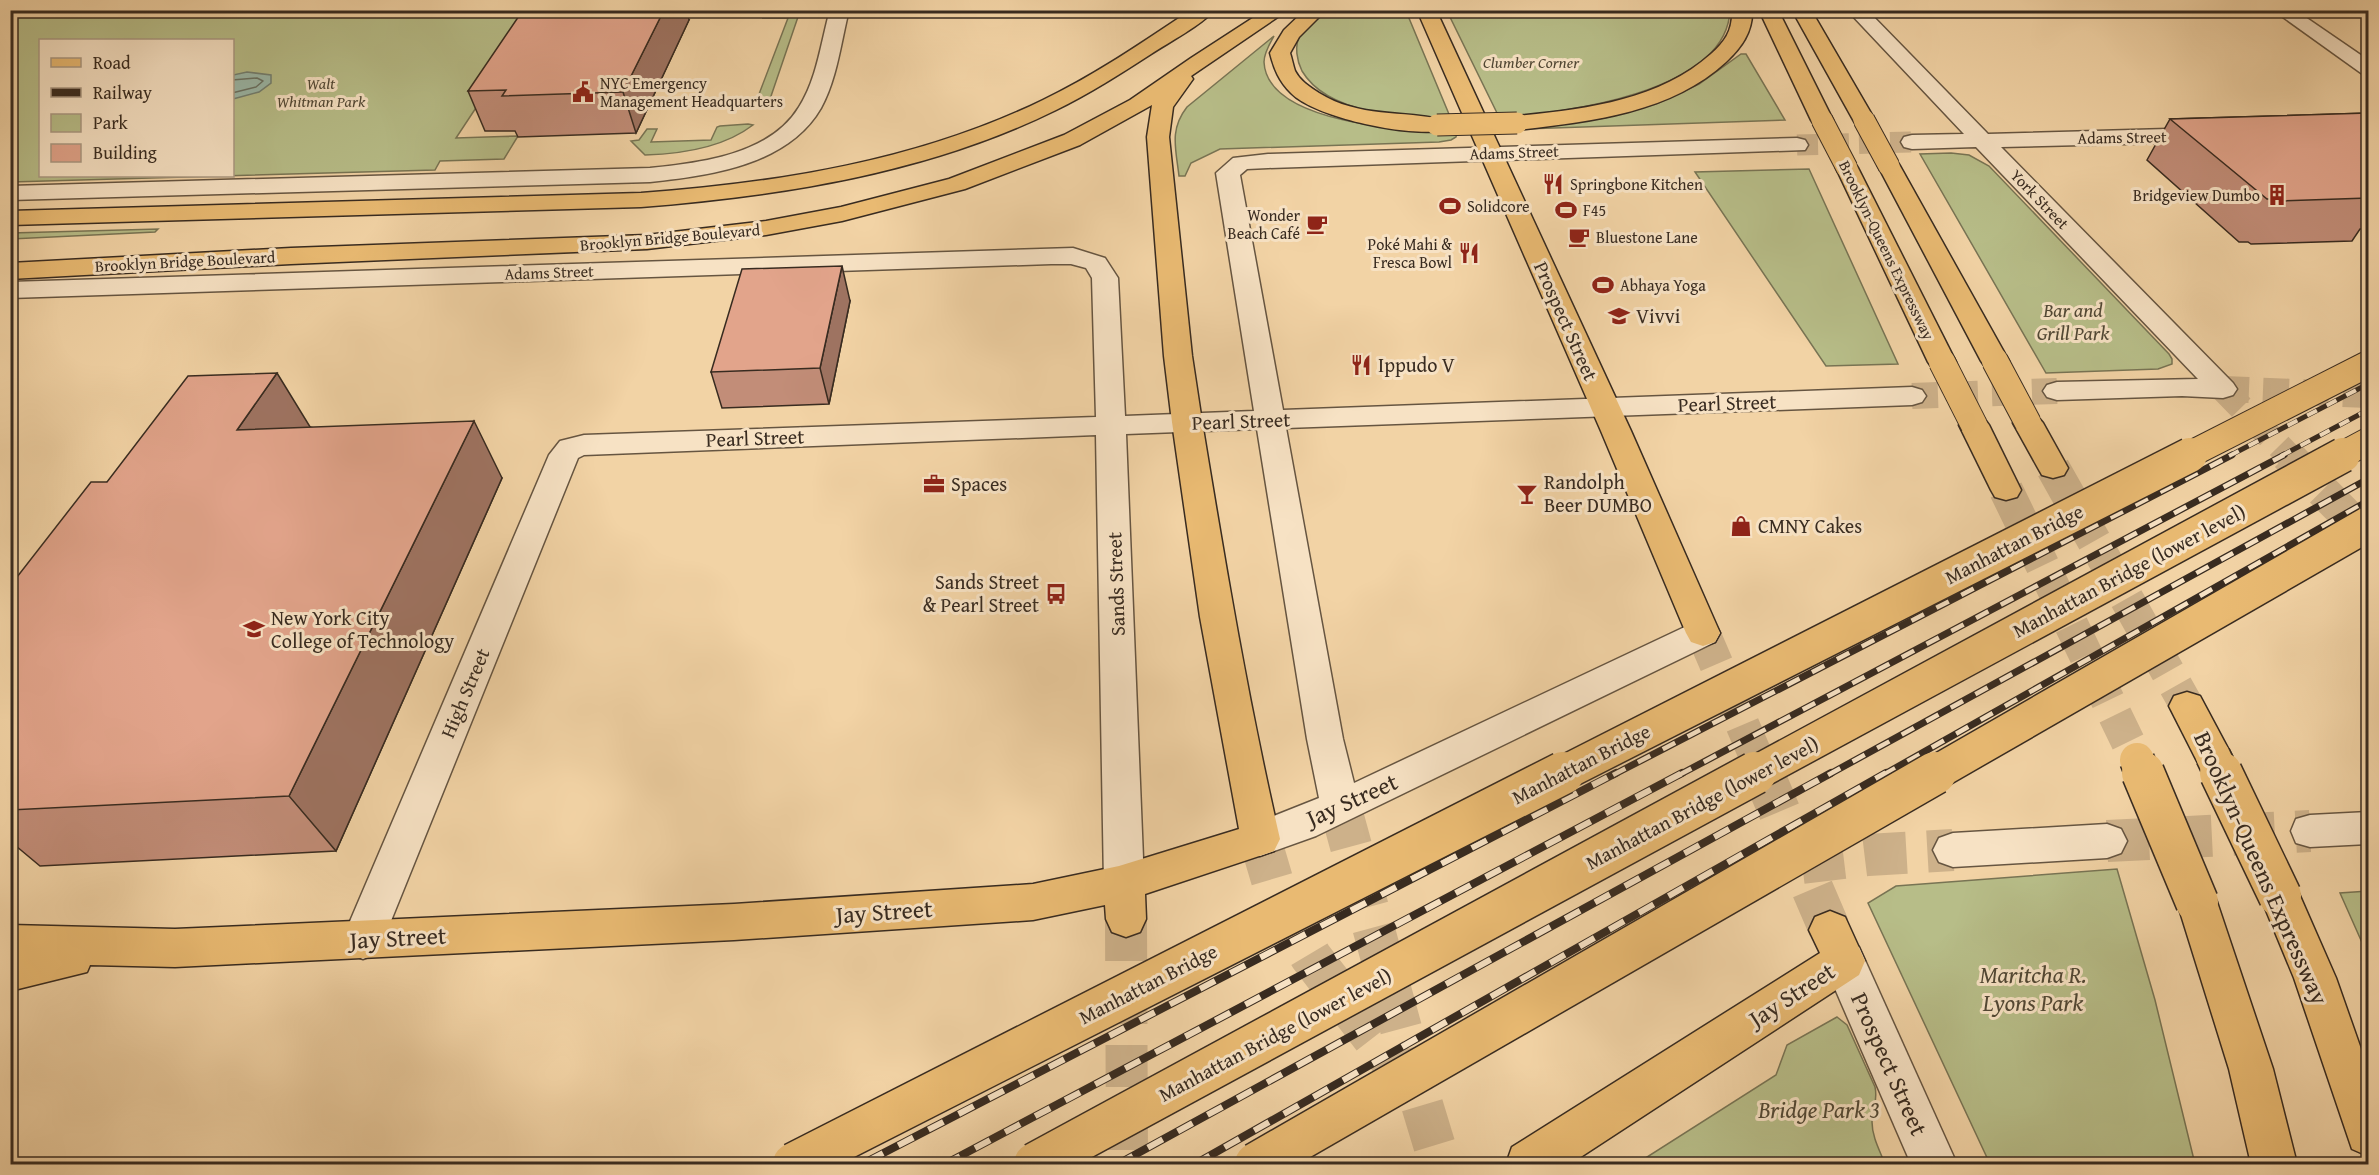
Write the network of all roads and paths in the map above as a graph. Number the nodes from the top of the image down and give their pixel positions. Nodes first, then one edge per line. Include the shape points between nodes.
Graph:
1 (840, 10) edge
2 (1205, 10) edge
3 (1279, 10) edge
4 (1317, 10) edge
5 (1426, 10) edge
6 (1742, 10) edge
7 (1768, 10) edge
8 (1801, 10) edge
9 (1856, 10) edge
10 (2282, 10) edge
11 (1198, 62) junction
12 (2368, 69) edge
13 (2230, 134) edge
14 (1982, 140) junction
15 (1912, 142) tunnel mouth
16 (1797, 145) tunnel mouth
17 (1490, 153) junction
18 (10, 193) edge
19 (10, 218) edge
20 (1086, 258) joint
21 (10, 271) edge
22 (10, 290) edge
23 (2368, 364) edge
24 (2057, 391) tunnel mouth
25 (1912, 396) tunnel mouth
26 (1604, 408) junction
27 (1271, 419) junction
28 (1187, 422) junction
29 (1110, 425) junction
30 (2368, 441) edge
31 (570, 448) joint
32 (2053, 468) tunnel mouth
33 (2006, 490) tunnel mouth
34 (2368, 524) edge
35 (1703, 633) joint
36 (2187, 706) tunnel mouth
37 (2132, 751) tunnel mouth
38 (1340, 806) junction
39 (2368, 828) edge
40 (2310, 831) tunnel mouth
41 (1260, 839) junction
42 (2107, 841) tunnel mouth
43 (1953, 850) tunnel mouth
44 (1125, 901) junction
45 (363, 940) junction
46 (10, 944) edge
47 (1837, 946) joint
48 (111, 948) junction
49 (10, 972) edge
50 (2368, 1133) edge
51 (794, 1164) edge
52 (1035, 1164) edge
53 (1256, 1164) edge
54 (1529, 1164) edge
55 (1934, 1164) edge
56 (2274, 1164) edge

1 - 18 street via 815,96 802,120 761,149 687,171
2 - 19 main road, Brooklyn Bridge Boulevard via 1061,100 1007,124 902,159 784,185 641,200
3 - 11 main road, Brooklyn Bridge Boulevard
4 - 6 main road, bridge via 1291,34 1280,53 1288,75 1299,89 1350,114 1437,125 1517,123 1614,108 1656,95 1684,83 1714,63 1733,43 1743,21
5 - 17 main road, Prospect Street
7 - 33 main road, Brooklyn-Queens Expressway, bridge
8 - 32 main road, Brooklyn-Queens Expressway, bridge
9 - 14 street, York Street
10 - 12 street
11 - 21 main road, Brooklyn Bridge Boulevard via 1138,105 1097,128 1010,165 908,198 766,228 585,246 301,255
11 - 28 main road via 1162,106 1158,137
13 - 14 street, Adams Street
14 - 15 street, Adams Street
14 - 24 street, York Street via 2223,389
16 - 17 street, Adams Street
17 - 26 main road, Prospect Street
17 - 27 street, Adams Street via 1253,162 1233,167 1228,173
20 - 22 street, Adams Street via 1029,256
20 - 29 street, Sands Street via 1096,263 1105,278
23 - 51 main road, Manhattan Bridge, bridge
25 - 26 street, Pearl Street
26 - 27 street, Pearl Street
26 - 35 main road, Prospect Street
27 - 28 street, Pearl Street
27 - 38 street via 1325,739
28 - 29 street, Pearl Street
28 - 41 main road via 1217,617
29 - 31 street, Pearl Street
29 - 44 street, Sands Street
30 - 52 main road, Manhattan Bridge (lower level), bridge
31 - 45 street, High Street
34 - 53 main road, bridge
35 - 38 street, Jay Street
36 - 50 main road, Brooklyn-Queens Expressway, bridge via 2280,896 2315,978
37 - 56 main road, bridge via 2197,902 2251,1069
38 - 41 street, Jay Street
39 - 40 street
41 - 44 main road, Jay Street
42 - 43 street
44 - 45 main road, Jay Street via 1074,895 1033,902 734,922
45 - 48 main road, Jay Street
46 - 48 main road, Jay Street
47 - 54 main road, Jay Street
47 - 55 street, Prospect Street
48 - 49 main road

